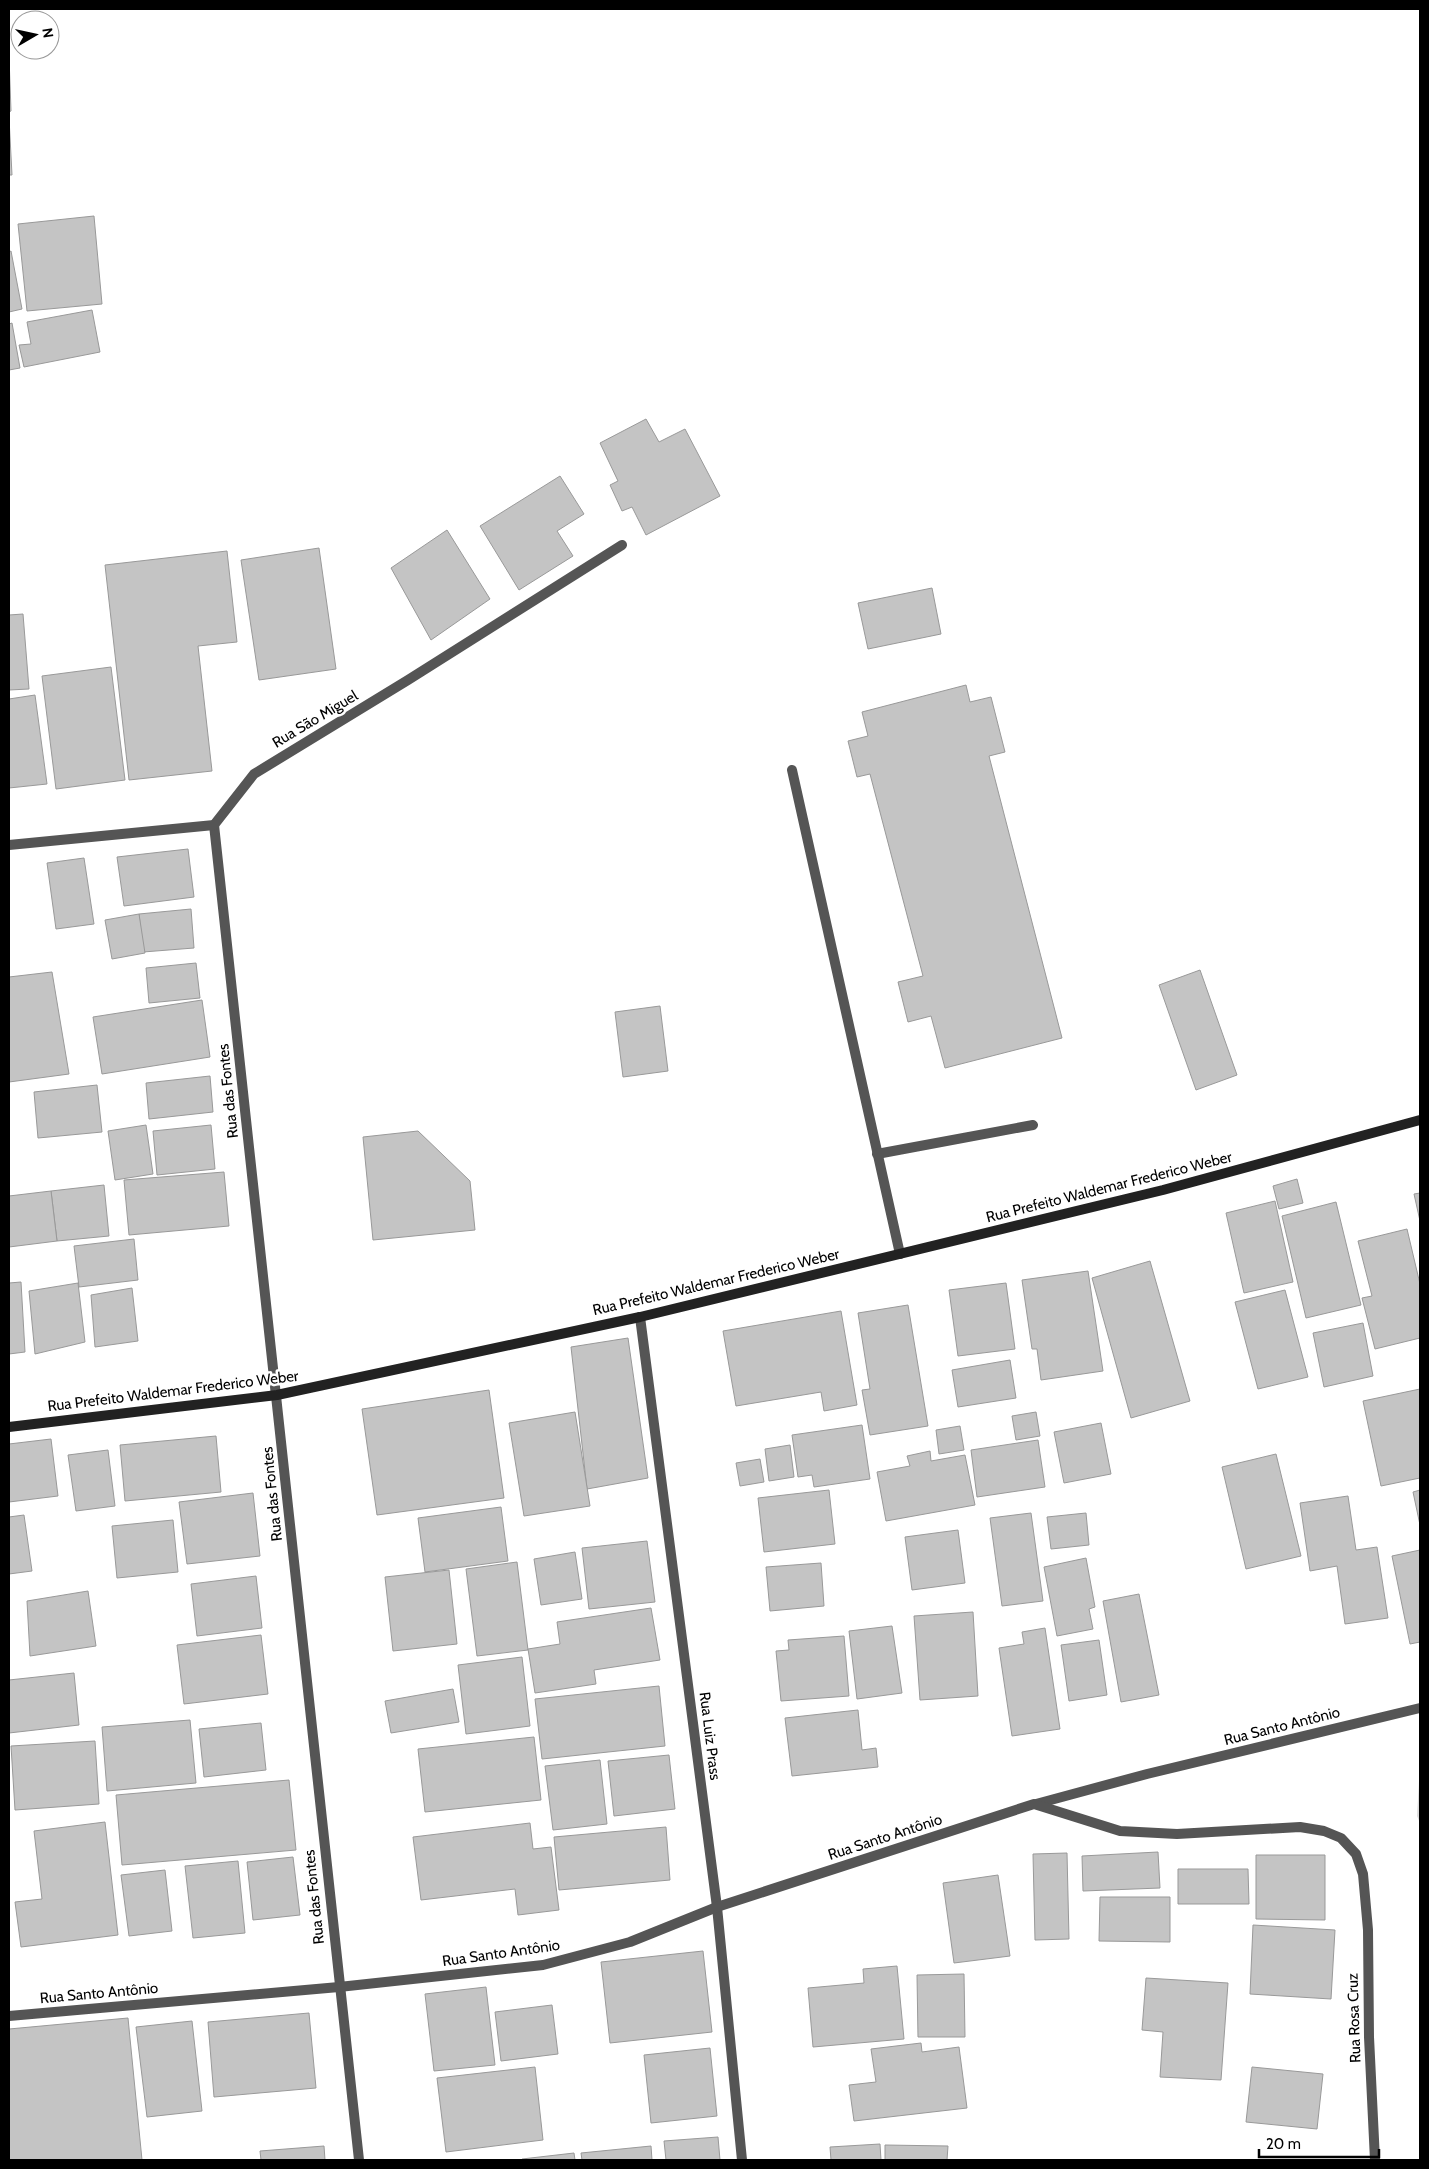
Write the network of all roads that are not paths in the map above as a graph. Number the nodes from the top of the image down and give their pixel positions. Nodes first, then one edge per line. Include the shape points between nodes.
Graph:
1 (622, 545) dead end
2 (792, 770) dead end
3 (214, 824) junction
4 (9, 845) edge
5 (1420, 1120) edge
6 (1033, 1125) dead end
7 (877, 1154) junction
8 (900, 1254) junction
9 (640, 1317) junction
10 (277, 1395) junction
11 (9, 1427) edge
12 (1420, 1708) edge
13 (1034, 1804) junction
14 (716, 1908) junction
15 (339, 1987) junction
16 (9, 2016) edge
17 (359, 2160) edge
18 (742, 2160) edge
19 (1375, 2160) edge

1 - 3 street, Rua São Miguel via 254,774
2 - 7 street
3 - 4 street
3 - 10 street, Rua das Fontes
5 - 8 street, Rua Prefeito Waldemar Frederico Weber via 1163,1190
6 - 7 street
7 - 8 street
8 - 9 street, Rua Prefeito Waldemar Frederico Weber
9 - 10 street, Rua Prefeito Waldemar Frederico Weber
9 - 14 street, Rua Luiz Prass
10 - 11 street, Rua Prefeito Waldemar Frederico Weber
10 - 15 street, Rua das Fontes
12 - 13 street, Rua Santo Antônio
13 - 14 street, Rua Santo Antônio
13 - 19 street, Rua Rosa Cruz via 1120,1831 1177,1834 1300,1827 1341,1838 1356,1854 1363,1874 1368,1930 1368,2037
14 - 15 street, Rua Santo Antônio via 630,1942 543,1965
14 - 18 street, Rua Luiz Prass
15 - 16 street, Rua Santo Antônio
15 - 17 street, Rua das Fontes

